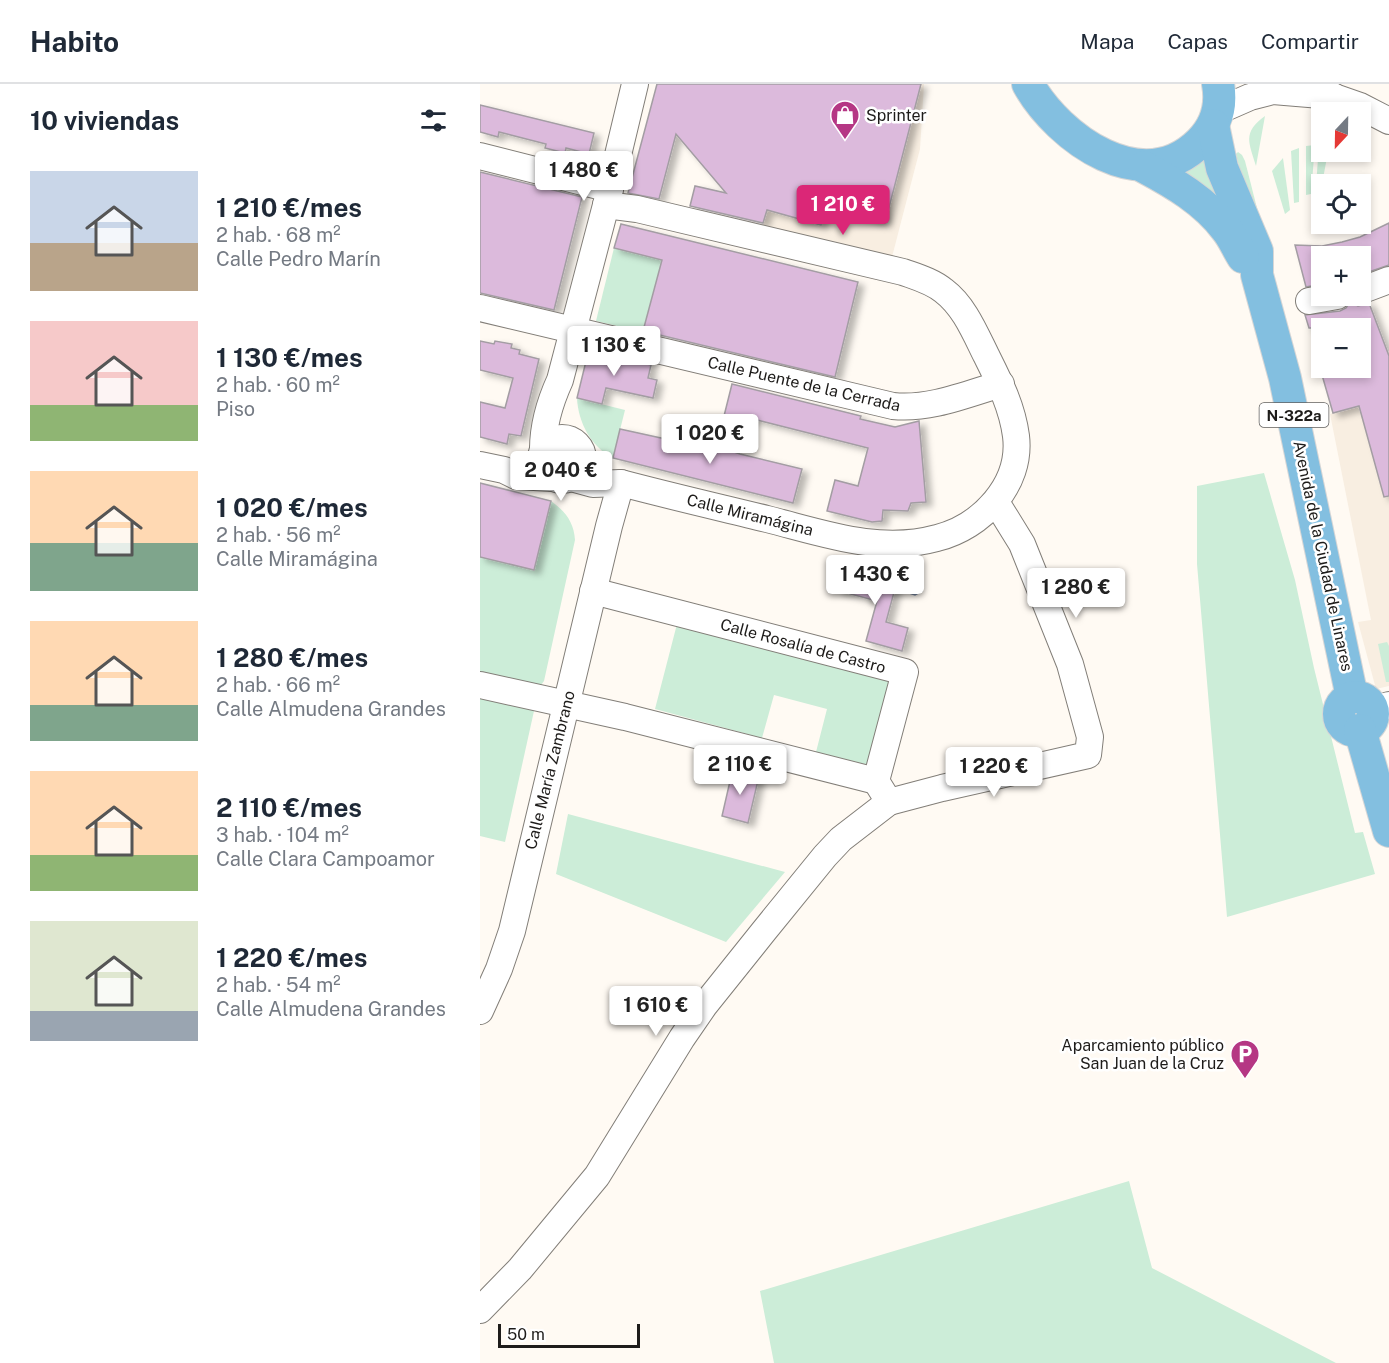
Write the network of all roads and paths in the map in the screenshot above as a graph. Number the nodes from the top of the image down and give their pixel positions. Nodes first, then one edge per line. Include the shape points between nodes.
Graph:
1 (635, 84) edge
2 (1028, 84) edge
3 (1295, 84) edge
4 (1328, 90) edge
5 (1216, 107) edge
6 (1389, 121) edge
7 (480, 156) edge
8 (1144, 167) junction
9 (608, 197) junction
10 (1257, 275) junction
11 (1389, 280) edge
12 (1371, 287) edge
13 (480, 308) edge
14 (573, 330) junction
15 (1001, 384) junction
16 (564, 463) junction
17 (492, 467) edge
18 (621, 483) junction
19 (996, 502) junction
20 (609, 526) junction
21 (593, 591) junction
22 (480, 685) edge
23 (567, 703) junction
24 (1368, 711) edge
25 (883, 792) junction
26 (1387, 818) edge
27 (480, 1011) edge
28 (480, 1310) edge

1 - 9 street
2 - 8 main road, N-322a via 1039,103 1079,141 1110,157
3 - 4 street
4 - 5 street via 1273,91
4 - 6 street
5 - 8 main road, N-322a via 1206,136 1182,157
5 - 10 main road, Avenida de la Ciudad de Linares / N-322a via 1221,168 1257,251
7 - 9 street, Calle Miramágina
8 - 10 main road, Avenida de la Ciudad de Linares / N-322a via 1174,182 1210,211 1227,229
9 - 14 street
9 - 15 street, Calle Miramágina via 648,212 926,280 946,292 960,309
10 - 24 main road, Avenida de la Ciudad de Linares / N-322a
11 - 12 street
13 - 14 street, Calle Puente de la Cerrada
14 - 15 street, Calle Puente de la Cerrada via 905,408
14 - 16 street via 560,380
15 - 19 street, Calle Miramágina via 1011,409 1017,445 1004,490
16 - 17 street
16 - 18 street, Calle Miramágina
16 - 20 street via 604,504
18 - 19 street, Calle Miramágina via 855,541 885,544 940,538 977,519
18 - 20 street, Calle María Zambrano
19 - 25 street via 1022,544 1070,664 1090,737 1088,755 942,788
20 - 21 street, Calle María Zambrano
21 - 23 street, Calle María Zambrano
21 - 25 street, Calle Rosalía de Castro via 905,672
22 - 23 street
23 - 25 street
23 - 27 street, Calle María Zambrano via 512,931
24 - 26 main road, Avenida de la Ciudad de Linares / N-322a
25 - 28 street via 704,1006 597,1176 520,1269

